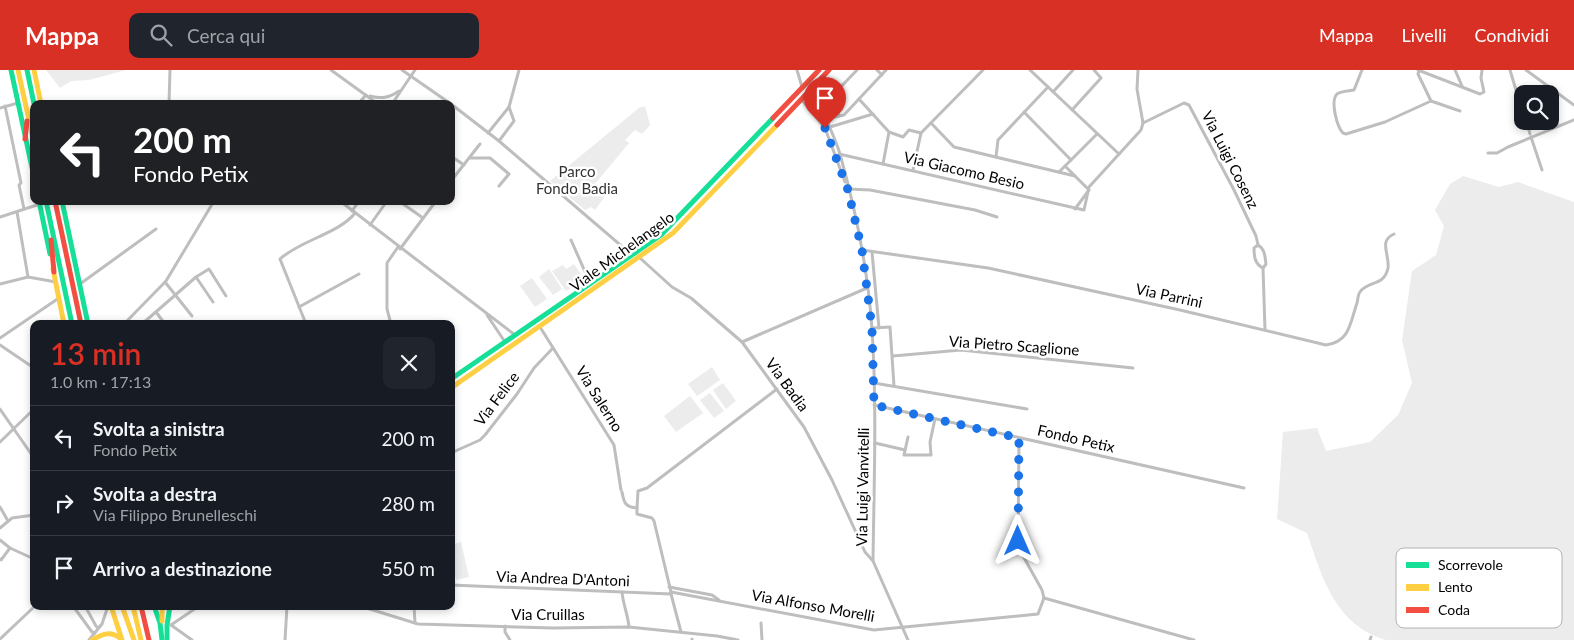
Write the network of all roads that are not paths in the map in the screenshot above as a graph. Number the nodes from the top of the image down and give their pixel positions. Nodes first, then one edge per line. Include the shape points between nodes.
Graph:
1 (11, 70) edge
2 (18, 70) edge
3 (27, 70) edge
4 (34, 70) edge
5 (170, 70) edge
6 (331, 70) edge
7 (402, 70) edge
8 (415, 70) edge
9 (520, 70) edge
10 (797, 70) edge
11 (819, 70) edge
12 (829, 70) edge
13 (857, 70) edge
14 (877, 70) edge
15 (886, 70) edge
16 (983, 70) edge
17 (1030, 70) edge
18 (1074, 70) edge
19 (1094, 70) edge
20 (1138, 70) edge
21 (1362, 70) edge
22 (1419, 70) edge
23 (1454, 70) edge
24 (1482, 70) edge
25 (1510, 70) edge
26 (1526, 70) edge
27 (882, 75) junction
28 (411, 77) junction
29 (1514, 85) edge
30 (802, 87) junction
31 (1048, 87) junction
32 (1462, 87) junction
33 (812, 88) junction
34 (402, 89) junction
35 (1053, 92) junction
36 (366, 95) junction
37 (801, 99) junction
38 (859, 99) junction
39 (34, 100) edge
40 (40, 100) edge
41 (169, 100) edge
42 (362, 100) edge
43 (373, 100) edge
44 (395, 100) edge
45 (446, 100) edge
46 (1432, 101) junction
47 (18, 103) junction
48 (1574, 105) edge
49 (5, 106) junction
50 (455, 107) edge
51 (509, 107) junction
52 (0, 108) edge
53 (1072, 110) junction
54 (1460, 111) dead end
55 (1024, 112) junction
56 (27, 113) junction
57 (873, 114) junction
58 (839, 116) junction
59 (826, 119) junction
60 (1574, 120) edge
61 (931, 122) junction
62 (1143, 123) junction
63 (30, 126) edge
64 (830, 127) junction
65 (1529, 130) edge
66 (889, 132) junction
67 (488, 133) junction
68 (921, 133) junction
69 (1098, 134) junction
70 (1531, 135) junction
71 (25, 139) junction
72 (499, 141) junction
73 (480, 144) dead end
74 (748, 145) junction
75 (753, 150) junction
76 (1488, 153) dead end
77 (839, 154) junction
78 (1119, 154) junction
79 (996, 157) junction
80 (470, 158) junction
81 (455, 159) edge
82 (30, 160) edge
83 (1071, 160) junction
84 (883, 164) junction
85 (464, 165) junction
86 (1064, 166) junction
87 (913, 170) junction
88 (1542, 170) dead end
89 (1059, 172) junction
90 (1075, 176) junction
91 (455, 177) edge
92 (499, 186) dead end
93 (848, 190) junction
94 (1089, 190) junction
95 (34, 205) edge
96 (39, 205) edge
97 (47, 205) edge
98 (56, 205) edge
99 (63, 205) edge
100 (212, 205) edge
101 (345, 205) edge
102 (357, 205) edge
103 (384, 205) edge
104 (405, 205) edge
105 (433, 205) edge
106 (24, 209) junction
107 (1075, 209) junction
108 (17, 212) junction
109 (353, 212) junction
110 (49, 214) junction
111 (0, 217) edge
112 (997, 217) dead end
113 (423, 218) junction
114 (370, 225) junction
115 (156, 229) dead end
116 (1394, 234) dead end
117 (570, 240) dead end
118 (1258, 245) junction
119 (399, 248) junction
120 (862, 250) junction
121 (872, 252) junction
122 (632, 255) junction
123 (640, 258) junction
124 (1263, 268) junction
125 (54, 272) junction
126 (359, 274) dead end
127 (28, 277) junction
128 (196, 277) junction
129 (56, 282) junction
130 (165, 282) junction
131 (0, 284) edge
132 (79, 284) junction
133 (591, 284) junction
134 (867, 288) junction
135 (176, 295) junction
136 (226, 296) dead end
137 (59, 298) junction
138 (213, 302) dead end
139 (562, 304) junction
140 (299, 307) junction
141 (566, 309) junction
142 (156, 312) junction
143 (486, 313) junction
144 (192, 316) dead end
145 (63, 320) edge
146 (71, 320) edge
147 (80, 320) edge
148 (87, 320) edge
149 (128, 320) edge
150 (147, 320) edge
151 (162, 320) edge
152 (304, 320) edge
153 (390, 320) edge
154 (540, 327) junction
155 (872, 328) junction
156 (879, 328) junction
157 (1265, 330) junction
158 (516, 335) junction
159 (0, 338) edge
160 (505, 342) junction
161 (742, 342) junction
162 (0, 345) edge
163 (553, 348) junction
164 (892, 356) junction
165 (30, 365) edge
166 (1133, 368) dead end
167 (455, 376) edge
168 (874, 383) junction
169 (455, 385) edge
170 (894, 386) junction
171 (777, 389) junction
172 (874, 405) junction
173 (0, 409) edge
174 (1027, 410) dead end
175 (30, 413) edge
176 (935, 419) junction
177 (14, 429) junction
178 (908, 437) dead end
179 (1019, 438) junction
180 (0, 442) edge
181 (875, 443) junction
182 (905, 450) junction
183 (455, 451) edge
184 (30, 452) edge
185 (1244, 488) dead end
186 (0, 507) edge
187 (636, 508) junction
188 (30, 516) edge
189 (8, 521) junction
190 (0, 528) edge
191 (0, 540) edge
192 (10, 548) junction
193 (30, 558) edge
194 (0, 559) edge
195 (872, 560) junction
196 (455, 586) edge
197 (670, 591) junction
198 (622, 592) junction
199 (1044, 598) junction
200 (31, 610) edge
201 (76, 610) edge
202 (87, 610) edge
203 (107, 610) edge
204 (110, 610) edge
205 (123, 610) edge
206 (134, 610) edge
207 (142, 610) edge
208 (156, 610) edge
209 (162, 610) edge
210 (170, 610) edge
211 (193, 610) edge
212 (287, 610) edge
213 (373, 610) edge
214 (414, 610) edge
215 (415, 623) junction
216 (761, 624) dead end
217 (169, 625) junction
218 (101, 626) junction
219 (506, 626) junction
220 (629, 627) junction
221 (902, 627) junction
222 (161, 631) junction
223 (96, 632) junction
224 (681, 632) junction
225 (692, 637) edge
226 (0, 639) edge
227 (91, 640) edge
228 (101, 640) edge
229 (122, 640) edge
230 (134, 640) edge
231 (141, 640) edge
232 (148, 640) edge
233 (161, 640) edge
234 (167, 640) edge
235 (192, 640) edge
236 (285, 640) edge
237 (510, 640) edge
238 (738, 640) edge
239 (762, 640) edge
240 (908, 640) edge
241 (1194, 640) edge

1 - 47 street
2 - 56 street
3 - 39 street
4 - 40 street
5 - 41 street
6 - 36 street
7 - 28 street
8 - 28 street
9 - 51 street
10 - 30 street
11 - 30 street, Viale Michelangelo
12 - 33 street, Viale Michelangelo
13 - 58 street via 833,94
14 - 27 street
15 - 27 street
16 - 61 street
17 - 31 street
18 - 35 street
19 - 53 street via 1101,78
20 - 62 street
21 - 46 street via 1354,90 1340,92 1335,98 1338,126 1343,133 1369,128
22 - 32 street
22 - 46 street via 1420,80
23 - 32 street
24 - 32 street via 1482,94
25 - 29 street
26 - 48 street
27 - 38 street
28 - 34 street
28 - 45 street
30 - 74 street, Viale Michelangelo
31 - 35 street
31 - 55 street
33 - 37 street, Viale Michelangelo
33 - 59 street
34 - 36 street via 392,96
34 - 44 street
35 - 53 street
36 - 42 street
36 - 43 street
37 - 75 street, Viale Michelangelo
37 - 93 street via 825,128
38 - 57 street
38 - 58 street
46 - 54 street
47 - 49 street
47 - 71 street
49 - 52 street
49 - 106 street
50 - 67 street
51 - 67 street
51 - 72 street via 514,121
53 - 69 street
55 - 79 street via 998,140
55 - 83 street
56 - 63 street
56 - 71 street
57 - 64 street
57 - 66 street
58 - 59 street
59 - 64 street
60 - 70 street
61 - 68 street
61 - 79 street via 954,147
62 - 78 street via 1141,130
62 - 118 street, Via Luigi Cosenz via 1184,103 1190,106 1234,190
64 - 77 street
65 - 70 street
66 - 68 street via 903,137 909,130
66 - 84 street
67 - 72 street
68 - 87 street
69 - 78 street
69 - 83 street
70 - 76 street via 1499,152
70 - 88 street
71 - 82 street
72 - 122 street
73 - 80 street
74 - 75 street
74 - 122 street, Viale Michelangelo via 668,229
75 - 123 street, Viale Michelangelo via 673,233
77 - 84 street, Via Giacomo Besio
77 - 93 street
78 - 94 street
79 - 89 street
80 - 85 street
80 - 92 street via 490,158 509,174
81 - 85 street
83 - 86 street
84 - 87 street, Via Giacomo Besio
85 - 91 street
86 - 89 street
86 - 90 street
87 - 107 street, Via Giacomo Besio
89 - 90 street
90 - 94 street
93 - 112 street via 870,190
93 - 120 street, Via Luigi Vanvitelli
94 - 107 street
94 - 107 street, Via Giacomo Besio via 1084,210
95 - 106 street
96 - 125 street
97 - 110 street
98 - 147 street
99 - 132 street
100 - 130 street
101 - 109 street
102 - 109 street
103 - 114 street
104 - 113 street
105 - 113 street
106 - 108 street
108 - 111 street
108 - 127 street
109 - 114 street
109 - 140 street via 338,227 280,258
110 - 125 street
110 - 146 street
113 - 119 street
114 - 119 street
115 - 132 street
116 - 157 street, Via Parrini via 1386,241 1388,267 1384,277 1360,292 1343,339 1326,346
117 - 133 street
118 - 124 street, Via Luigi Cosenz via 1265,254
118 - 124 street, Via Luigi Cosenz via 1254,248 1254,257 1258,266
119 - 143 street
119 - 153 street via 387,263
120 - 121 street, Via Parrini
120 - 134 street, Via Luigi Vanvitelli
121 - 156 street
121 - 157 street, Via Parrini via 988,268
122 - 133 street, Viale Michelangelo
123 - 141 street, Viale Michelangelo
123 - 161 street, Via Badia
124 - 157 street, Via Luigi Cosenz
125 - 129 street
126 - 140 street
127 - 129 street
127 - 131 street
128 - 135 street
128 - 136 street via 209,268
128 - 138 street
129 - 137 street
130 - 135 street
130 - 149 street
132 - 148 street
133 - 139 street, Viale Michelangelo
134 - 155 street, Via Luigi Vanvitelli
134 - 161 street
135 - 142 street
135 - 144 street
137 - 145 street
137 - 159 street
139 - 141 street
139 - 158 street, Viale Michelangelo
140 - 152 street
141 - 154 street, Viale Michelangelo
142 - 150 street
142 - 151 street
143 - 158 street
143 - 160 street
154 - 163 street, Via Salerno
154 - 169 street, Viale Michelangelo
155 - 156 street
155 - 168 street, Via Luigi Vanvitelli
156 - 164 street via 890,327
158 - 160 street, Viale Michelangelo
160 - 167 street, Viale Michelangelo
161 - 171 street, Via Badia
162 - 165 street
163 - 183 street, Via Felice via 534,368 486,435
163 - 187 street, Via Salerno via 614,445 626,506
164 - 166 street, Via Pietro Scaglione via 961,350
164 - 170 street
168 - 170 street
168 - 172 street, Via Luigi Vanvitelli
170 - 174 street
171 - 187 street via 648,488 638,491
171 - 195 street, Via Badia via 804,427 865,552
172 - 176 street, Fondo Petix
172 - 181 street, Via Luigi Vanvitelli
173 - 177 street
175 - 177 street
176 - 179 street, Fondo Petix
176 - 182 street via 931,455 904,455
177 - 180 street
177 - 184 street
178 - 182 street
179 - 185 street, Fondo Petix
179 - 199 street via 1018,547
181 - 182 street
181 - 195 street, Via Luigi Vanvitelli
186 - 189 street
187 - 197 street, Via Salerno via 637,514 654,521
188 - 189 street
189 - 190 street
191 - 192 street
192 - 193 street
192 - 194 street
195 - 221 street, Via Badia
196 - 198 street, Via Andrea D'Antoni
197 - 198 street, Via Andrea D'Antoni
197 - 221 street, Via Alfonso Morelli via 874,630
197 - 224 street, Via Salerno
198 - 220 street
199 - 221 street, Via Alfonso Morelli via 1038,614
199 - 241 street
200 - 226 street
201 - 223 street via 92,632
202 - 218 street via 96,627
203 - 218 street
204 - 229 street
205 - 230 street
206 - 231 street
207 - 232 street
208 - 222 street
209 - 222 street
210 - 217 street
211 - 217 street
212 - 236 street
213 - 215 street, Via Cruillas
214 - 215 street
215 - 219 street, Via Cruillas
216 - 239 street
217 - 234 street
217 - 235 street
218 - 223 street
219 - 220 street, Via Cruillas
219 - 237 street
220 - 224 street, Via Cruillas
221 - 240 street, Via Badia
222 - 233 street
223 - 227 street
224 - 225 street, Via Cruillas
225 - 238 street, Via Cruillas
227 - 228 street
227 - 229 street via 108,633 116,634

